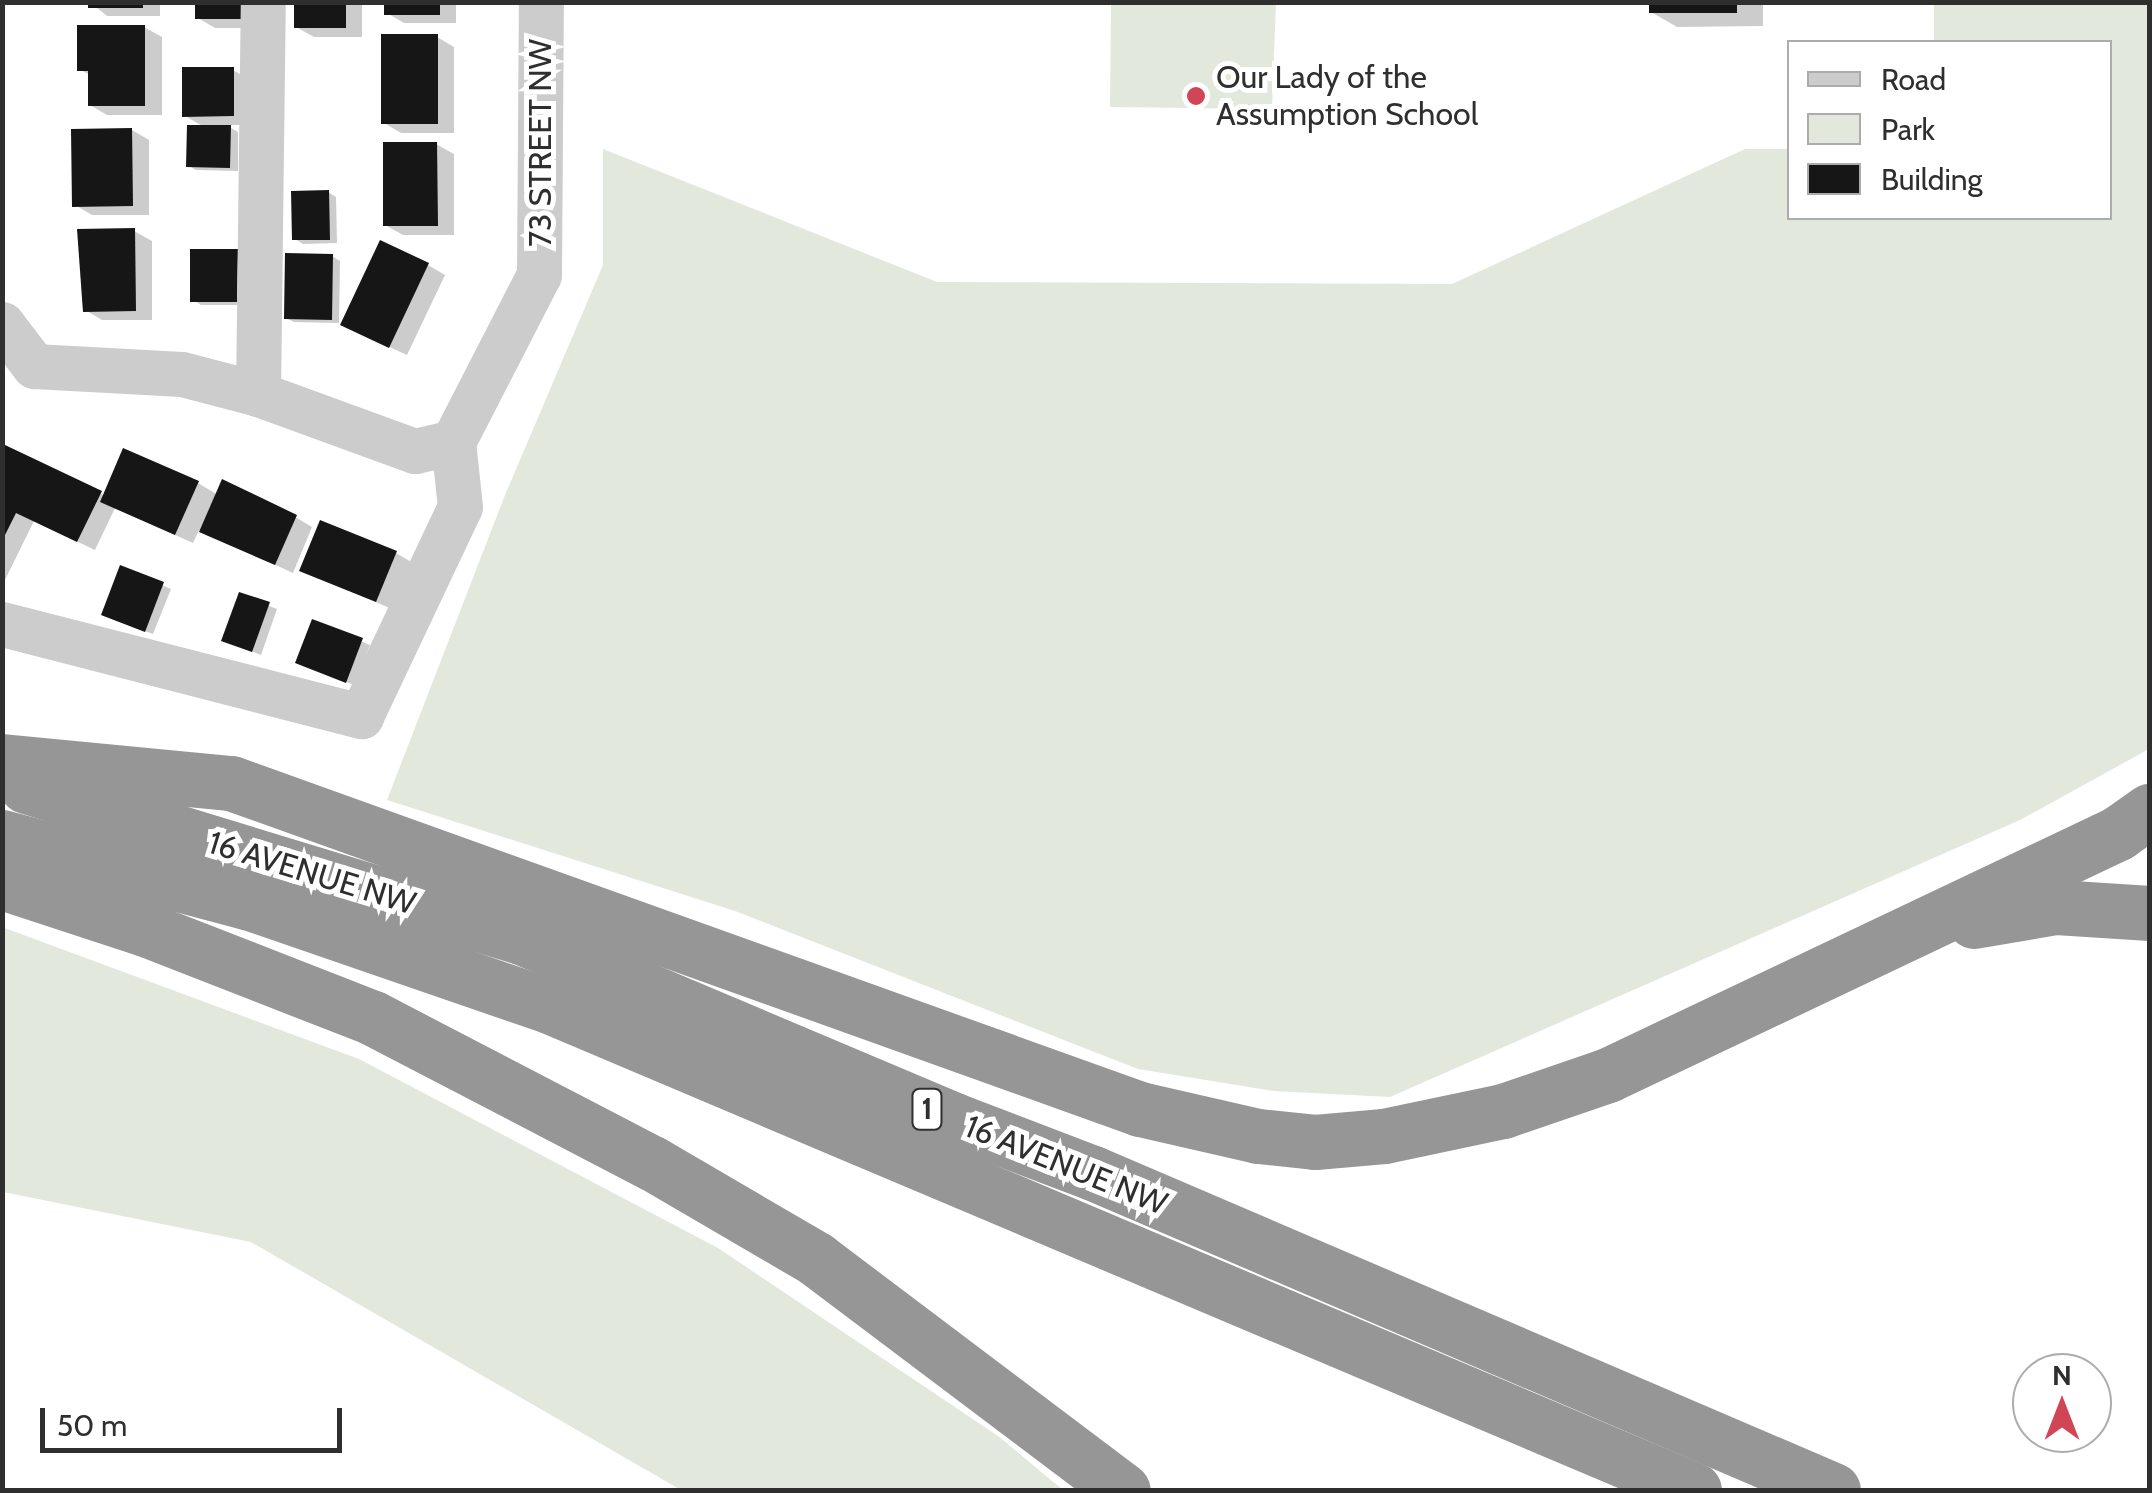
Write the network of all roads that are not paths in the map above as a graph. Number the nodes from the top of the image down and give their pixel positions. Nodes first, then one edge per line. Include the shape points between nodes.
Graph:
1 (263, 2) edge
2 (541, 2) edge
3 (2, 324) edge
4 (258, 394) junction
5 (453, 442) junction
6 (2, 624) edge
7 (2, 760) edge
8 (2, 780) edge
9 (2150, 811) edge
10 (2, 836) edge
11 (2, 882) edge
12 (2150, 913) edge
13 (1758, 1003) junction
14 (1123, 1490) edge
15 (1694, 1490) edge
16 (1833, 1490) edge

1 - 4 street
2 - 5 street, 73 STREET NW via 540,276
3 - 4 street via 34,366 182,374
4 - 5 street via 414,451
5 - 6 street via 460,507 361,716
7 - 13 highway via 231,783 1140,1110 1258,1136 1315,1142 1384,1136 1503,1111 1608,1075
8 - 16 highway, 16 AVENUE NW / 1 via 521,937
9 - 13 highway via 2118,833
10 - 15 highway, 16 AVENUE NW / 1 via 247,902 549,1006
11 - 14 highway via 145,929 372,1018 652,1163 816,1259
12 - 13 highway via 2056,907 1940,928

